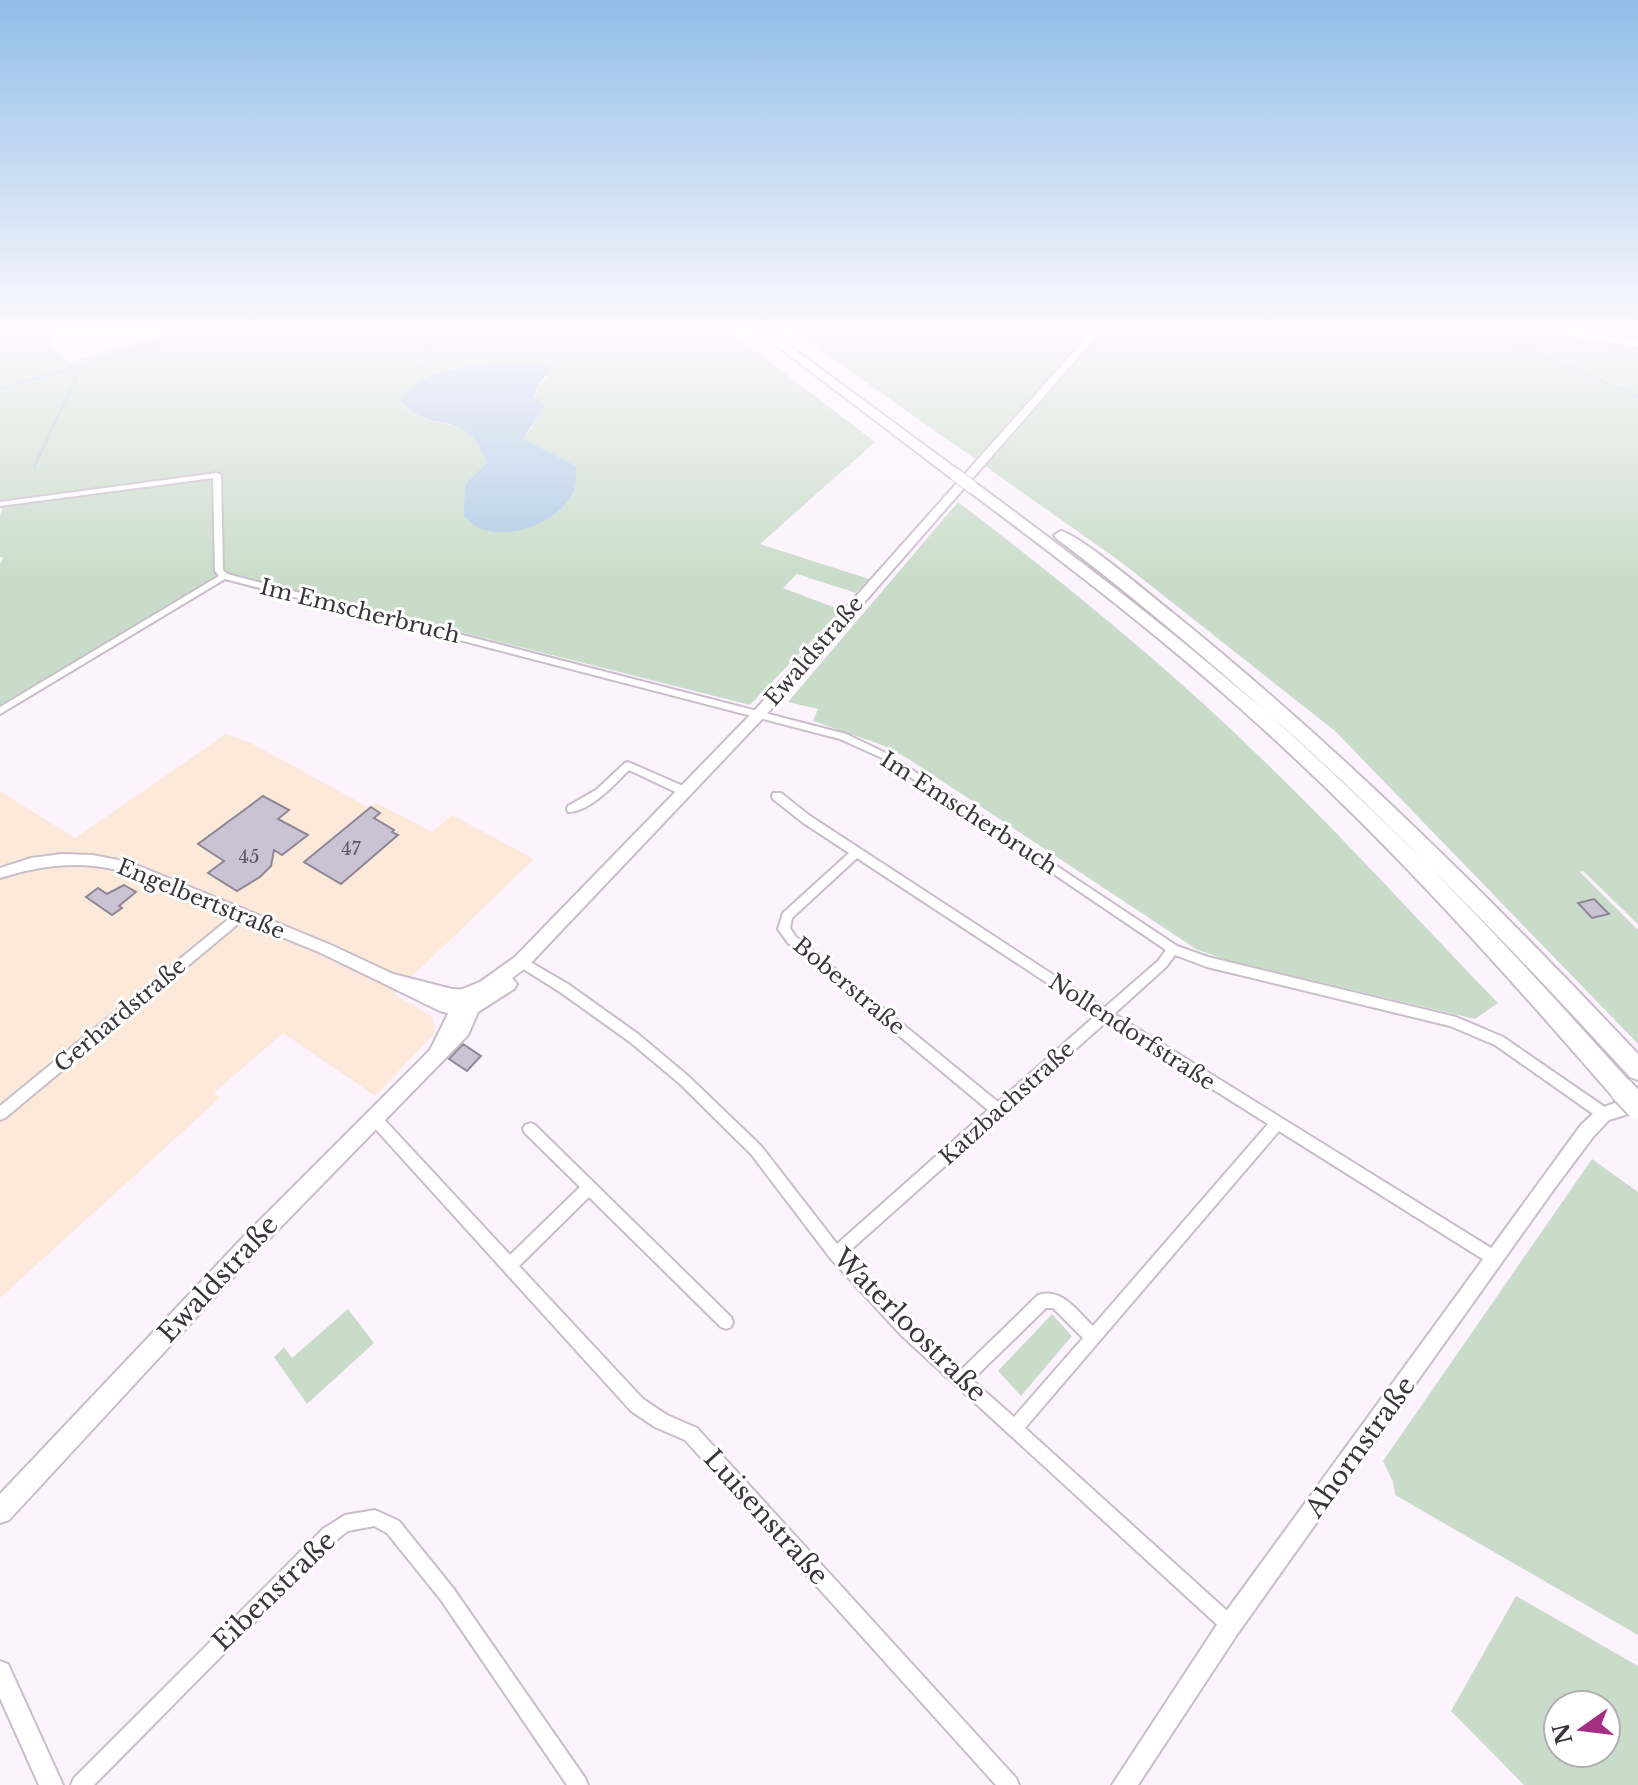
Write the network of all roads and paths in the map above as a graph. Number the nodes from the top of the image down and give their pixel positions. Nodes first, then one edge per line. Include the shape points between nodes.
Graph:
1 (879, 413) edge
2 (887, 413) edge
3 (1024, 413) edge
4 (960, 470) junction
5 (977, 482) junction
6 (0, 504) edge
7 (224, 576) junction
8 (0, 711) edge
9 (760, 713) junction
10 (686, 792) junction
11 (777, 796) dead end
12 (572, 809) dead end
13 (857, 852) junction
14 (0, 873) edge
15 (240, 916) junction
16 (1173, 949) junction
17 (521, 962) junction
18 (465, 1004) junction
19 (1105, 1015) junction
20 (1638, 1070) edge
21 (1633, 1100) edge
22 (999, 1111) junction
23 (0, 1114) edge
24 (1604, 1114) junction
25 (375, 1119) junction
26 (1276, 1124) junction
27 (530, 1129) dead end
28 (588, 1189) junction
29 (836, 1254) junction
30 (1494, 1258) junction
31 (510, 1265) junction
32 (726, 1322) dead end
33 (1093, 1337) junction
34 (961, 1380) junction
35 (1015, 1428) junction
36 (0, 1511) edge
37 (1230, 1625) junction
38 (0, 1672) edge
39 (51, 1785) edge
40 (81, 1785) edge
41 (578, 1785) edge
42 (1009, 1785) edge
43 (1124, 1785) edge

1 - 4 highway
2 - 4 highway
3 - 9 main road, Ewaldstraße
4 - 5 highway, bridge
5 - 20 highway via 1178,625 1312,740 1467,888
5 - 21 highway via 1294,747 1446,896
6 - 7 street via 217,475 219,571
7 - 8 street
7 - 9 street, Im Emscherbruch
9 - 10 main road, Ewaldstraße
9 - 16 street, Im Emscherbruch via 843,736 885,756
10 - 12 street via 628,765 600,793
10 - 17 main road, Ewaldstraße
11 - 13 street, Nollendorfstraße
13 - 19 street, Nollendorfstraße
13 - 22 street, Boberstraße via 787,916 784,929
14 - 15 street, Engelbertstraße via 43,860 99,859
15 - 18 street, Engelbertstraße via 419,994
15 - 23 street, Gerhardstraße
16 - 19 street, Katzbachstraße
16 - 24 street, Im Emscherbruch via 1207,962 1452,1021 1499,1041
17 - 18 main road, Ewaldstraße via 509,983
17 - 29 street, Waterloostraße via 634,1038 683,1079 756,1150
18 - 25 main road, Ewaldstraße via 462,1029
19 - 22 street, Katzbachstraße
19 - 26 street, Nollendorfstraße
21 - 24 street
22 - 29 street, Katzbachstraße
24 - 30 street, Ahornstraße
25 - 31 street, Luisenstraße
25 - 36 main road, Ewaldstraße
26 - 30 street, Nollendorfstraße
26 - 33 street
27 - 28 street
28 - 31 street
28 - 32 street
29 - 34 street, Waterloostraße
30 - 37 street, Ahornstraße
31 - 42 street, Luisenstraße via 637,1405 691,1434
33 - 34 street via 1056,1301 1043,1300
33 - 35 street
34 - 35 street, Waterloostraße
35 - 37 street, Waterloostraße
37 - 43 street, Ahornstraße
38 - 39 street
40 - 41 street, Eibenstraße via 329,1535 345,1523 375,1518 393,1527 447,1594

